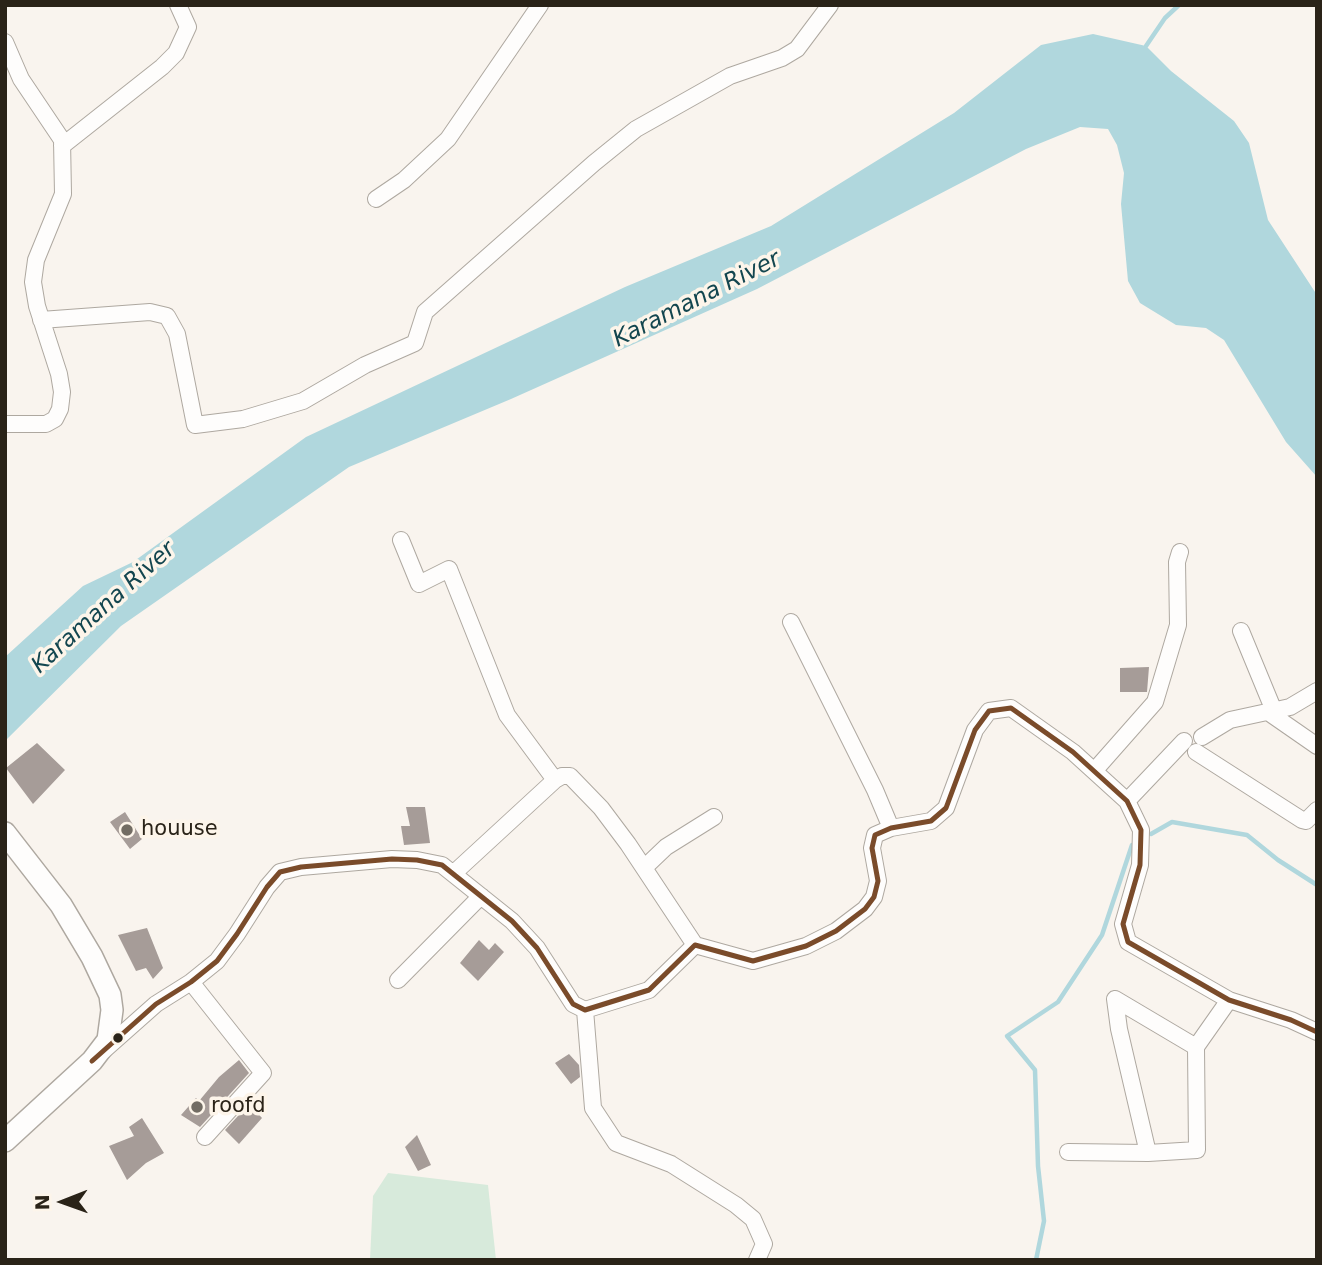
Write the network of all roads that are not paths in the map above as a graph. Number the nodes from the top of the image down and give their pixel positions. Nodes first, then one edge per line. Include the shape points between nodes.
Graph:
1 (178, 5) edge
2 (540, 5) edge
3 (830, 5) edge
4 (5, 42) edge
5 (62, 146) junction
6 (376, 199) dead end
7 (41, 320) junction
8 (5, 424) edge
9 (401, 540) dead end
10 (1180, 552) dead end
11 (790, 622) dead end
12 (1241, 631) dead end
13 (1317, 691) edge
14 (1271, 711) junction
15 (1194, 743) junction
16 (1317, 746) edge
17 (1095, 770) junction
18 (555, 780) junction
19 (1127, 802) junction
20 (1317, 810) edge
21 (714, 817) dead end
22 (891, 828) junction
23 (5, 834) edge
24 (644, 868) junction
25 (454, 873) junction
26 (481, 896) junction
27 (695, 945) junction
28 (398, 980) dead end
29 (191, 982) junction
30 (1228, 1000) junction
31 (585, 1010) junction
32 (1317, 1032) edge
33 (1196, 1047) junction
34 (92, 1061) junction
35 (205, 1137) dead end
36 (5, 1140) edge
37 (1068, 1152) dead end
38 (1148, 1153) junction
39 (757, 1260) edge

1 - 5 street via 188,27 176,53
2 - 6 street via 448,139
3 - 7 street via 797,49 730,76 636,130 594,163 425,312 415,343 303,401 243,419 195,425 177,334 167,316 150,312
4 - 5 street via 20,79
5 - 7 street via 63,194 36,260 33,282
7 - 8 street via 59,374 60,409 46,424
9 - 18 street via 419,584 449,569 507,715
10 - 17 street via 1178,625 1155,702
11 - 22 street
12 - 14 street
13 - 14 street via 1290,707
14 - 15 street via 1230,720
14 - 16 street
15 - 19 street
15 - 20 street via 1302,820
17 - 19 street
17 - 22 street via 1011,708 989,711 975,730 946,808 931,821
18 - 24 street via 570,776 601,808
18 - 25 street
19 - 30 street via 1140,830 1140,865 1123,924 1128,942
21 - 24 street via 666,847
22 - 27 street via 875,835 872,848 878,881 874,897 836,931 806,946 753,961
23 - 34 main road via 61,905 110,995 108,1040
24 - 27 street
25 - 26 street
25 - 29 street via 442,865 392,859 280,872 217,961
26 - 28 street
26 - 31 street via 537,948 573,1004
27 - 31 street via 649,990
29 - 34 street via 156,1004
29 - 35 street via 262,1073
30 - 32 street
30 - 33 street
31 - 39 street via 593,1108 616,1143 671,1164 753,1219 764,1244
33 - 38 street via 1197,1150
33 - 38 street via 1115,999
34 - 36 main road
37 - 38 street

